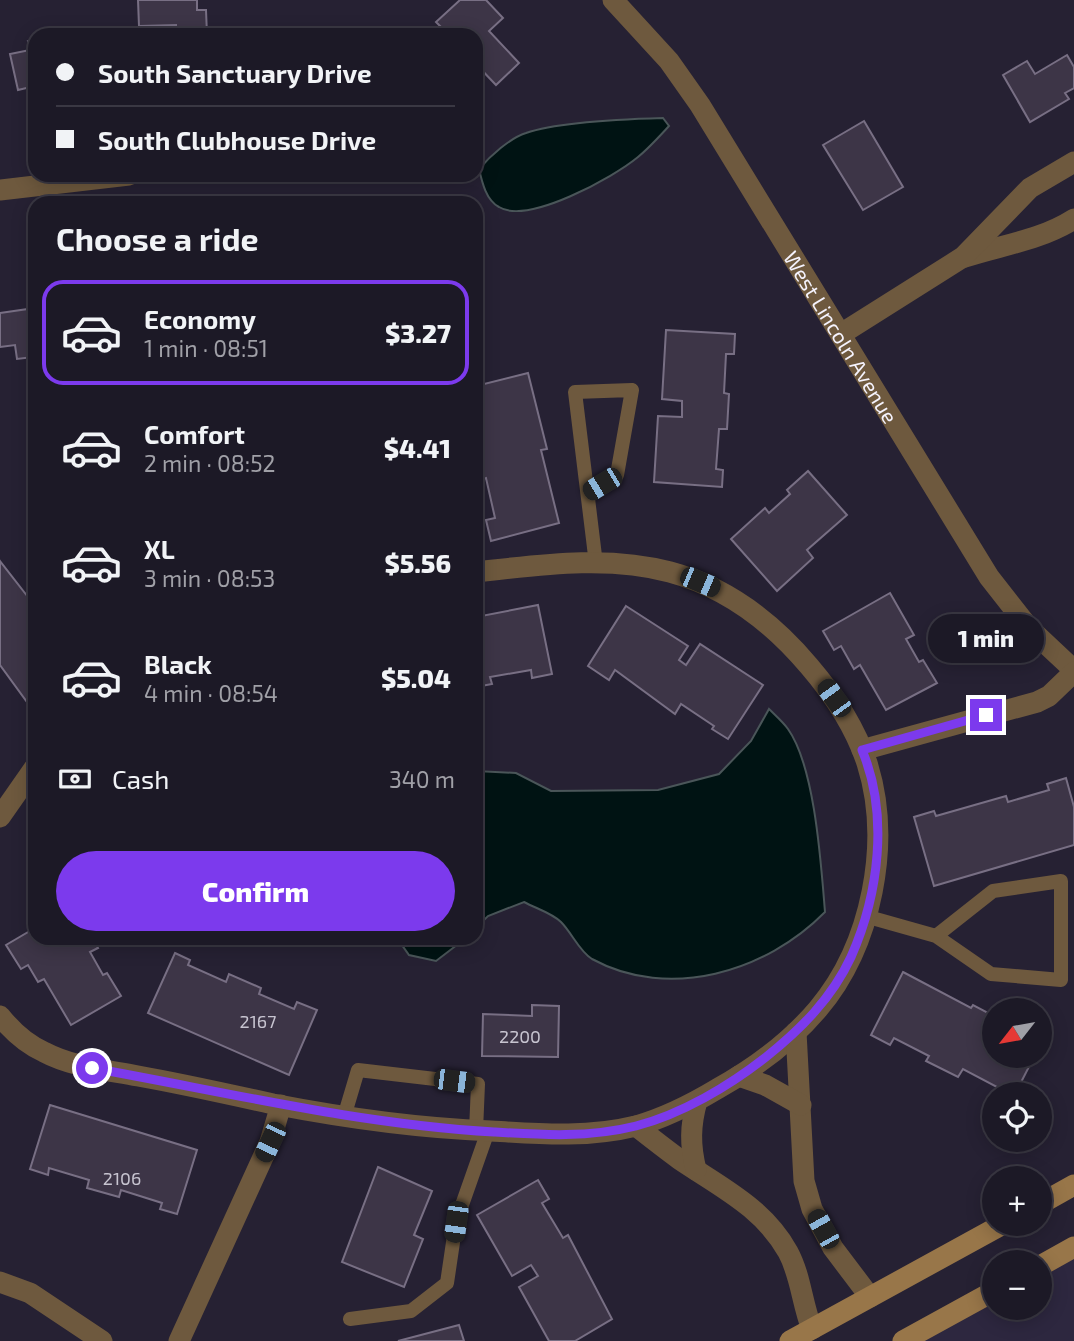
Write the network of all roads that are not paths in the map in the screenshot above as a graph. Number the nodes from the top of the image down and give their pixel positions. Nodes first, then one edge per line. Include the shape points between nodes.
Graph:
1 (613, 0) edge
2 (1074, 162) edge
3 (69, 182) edge
4 (0, 190) edge
5 (1074, 219) edge
6 (963, 257) junction
7 (841, 334) junction
8 (588, 492) junction
9 (596, 564) junction
10 (483, 571) edge
11 (1074, 671) edge
12 (862, 750) junction
13 (28, 777) edge
14 (0, 817) edge
15 (865, 916) junction
16 (936, 936) junction
17 (0, 1016) edge
18 (796, 1032) junction
19 (739, 1076) junction
20 (697, 1101) junction
21 (281, 1105) junction
22 (801, 1105) junction
23 (344, 1117) junction
24 (636, 1126) junction
25 (482, 1131) junction
26 (696, 1170) junction
27 (1074, 1185) edge
28 (1052, 1197) edge
29 (982, 1235) edge
30 (1074, 1247) edge
31 (1052, 1259) edge
32 (0, 1282) edge
33 (870, 1297) junction
34 (982, 1298) edge
35 (349, 1319) dead end
36 (812, 1329) junction
37 (102, 1341) edge
38 (179, 1341) edge
39 (790, 1341) edge
40 (903, 1341) edge

1 - 7 street, West Lincoln Avenue via 669,61 700,105
2 - 6 street via 1030,188
3 - 4 street
5 - 6 street via 1040,237
6 - 7 street
7 - 11 street, West Lincoln Avenue via 989,577 1029,628
8 - 8 lane via 575,392 632,390 617,475
8 - 9 lane
9 - 10 street
9 - 12 street via 668,571 719,590 752,611 790,643 822,681
11 - 12 street via 1037,702
12 - 15 street via 874,789 878,839
13 - 14 street
15 - 16 lane
15 - 18 street via 846,966
16 - 16 lane via 991,974 1061,980 1061,881 993,891
17 - 21 street via 47,1055
18 - 19 street
18 - 22 street
19 - 20 street
19 - 22 street
20 - 24 street
20 - 26 street via 691,1124
21 - 23 street
21 - 38 street via 270,1142
22 - 33 street via 804,1181 812,1209 833,1248
23 - 25 street
23 - 25 lane via 358,1070 478,1084
24 - 25 street via 570,1136
24 - 26 street
25 - 35 lane via 456,1222 447,1283 411,1311
26 - 36 street via 756,1209 771,1226 789,1254
27 - 28 main road
29 - 33 main road
30 - 31 main road
32 - 37 street via 30,1293
33 - 36 main road
34 - 40 main road
36 - 39 main road

